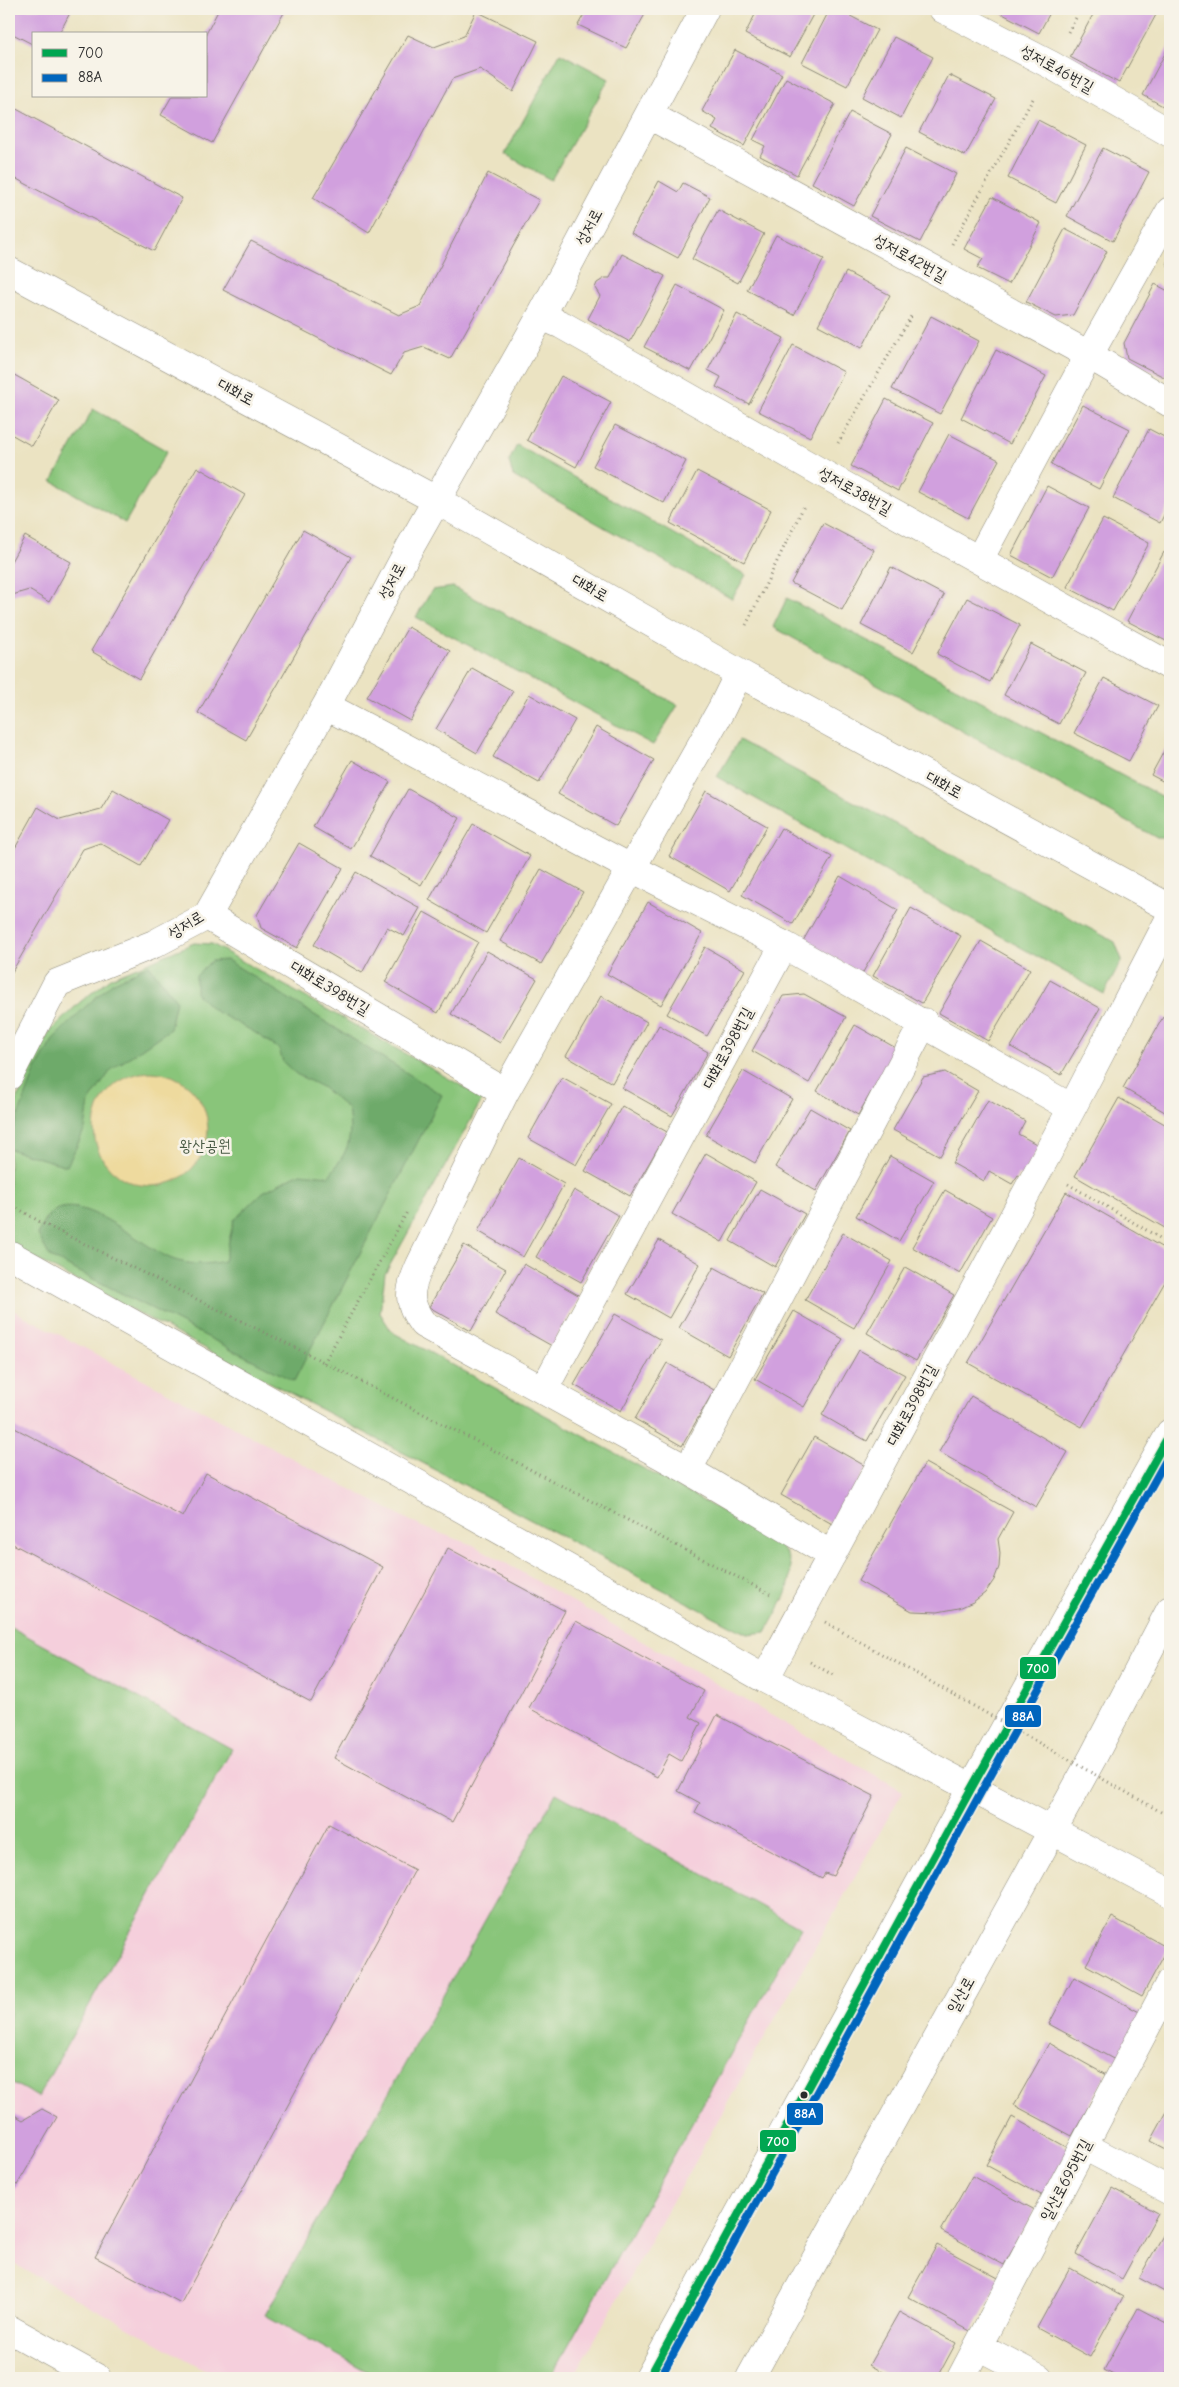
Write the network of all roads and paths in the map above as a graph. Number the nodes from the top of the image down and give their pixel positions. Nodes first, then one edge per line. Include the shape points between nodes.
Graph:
1 (705, 9) edge
2 (943, 9) edge
3 (1081, 9) edge
4 (1068, 32) dead end
5 (1034, 97) dead end
6 (648, 115) junction
7 (1170, 132) edge
8 (1170, 211) edge
9 (950, 247) dead end
10 (9, 271) edge
11 (913, 313) dead end
12 (541, 316) junction
13 (1089, 355) junction
14 (1170, 403) edge
15 (838, 443) dead end
16 (436, 500) junction
17 (805, 504) dead end
18 (979, 560) junction
19 (746, 625) dead end
20 (1170, 666) edge
21 (739, 673) junction
22 (326, 706) junction
23 (631, 868) junction
24 (1170, 908) edge
25 (207, 916) junction
26 (1170, 918) edge
27 (784, 945) junction
28 (924, 1022) junction
29 (9, 1076) edge
30 (505, 1092) junction
31 (1072, 1108) junction
32 (1039, 1167) junction
33 (9, 1203) edge
34 (408, 1208) dead end
35 (1170, 1244) edge
36 (9, 1254) edge
37 (324, 1363) junction
38 (544, 1389) junction
39 (1170, 1433) edge
40 (688, 1470) junction
41 (832, 1554) junction
42 (770, 1594) dead end
43 (1170, 1610) edge
44 (821, 1630) dead end
45 (807, 1660) dead end
46 (765, 1679) junction
47 (841, 1679) dead end
48 (1007, 1725) junction
49 (1086, 1769) junction
50 (971, 1789) junction
51 (1170, 1817) edge
52 (1051, 1830) junction
53 (1170, 1893) edge
54 (1170, 1982) edge
55 (1084, 2146) junction
56 (1170, 2191) edge
57 (9, 2329) edge
58 (978, 2346) junction
59 (90, 2377) edge
60 (649, 2378) edge
61 (750, 2378) edge
62 (961, 2378) edge
63 (1039, 2378) edge

1 - 6 street, 성저로
2 - 7 street, 성저로46번길
3 - 4 path
5 - 9 path
6 - 12 street, 성저로
6 - 13 street, 성저로42번길
8 - 13 street
10 - 16 street, 대화로
11 - 15 path
12 - 16 street, 성저로
12 - 18 street, 성저로38번길
13 - 14 street, 성저로42번길
13 - 18 street
16 - 21 street, 대화로
16 - 22 street, 성저로
17 - 19 path
18 - 20 street, 성저로38번길
21 - 23 street
21 - 24 street, 대화로
22 - 23 street
22 - 25 street, 성저로
23 - 27 street
23 - 30 street
25 - 29 street, 성저로 via 154,944 57,983
25 - 30 street, 대화로398번길
26 - 31 street, 대화로398번길
27 - 28 street
27 - 38 street, 대화로398번길
28 - 31 street
28 - 40 street
30 - 38 street via 410,1286 410,1297 414,1312 423,1324
31 - 32 street, 대화로398번길
32 - 35 path
32 - 41 street, 대화로398번길
33 - 37 path via 42,1223
34 - 37 path
36 - 46 street
37 - 42 path
38 - 40 street
39 - 48 street
40 - 41 street
41 - 46 street, 대화로398번길
43 - 49 street, 일산로
44 - 48 path, bridge via 825,1622
45 - 47 path
46 - 50 street
48 - 49 path, bridge
48 - 50 street
49 - 51 path, bridge
49 - 52 street, 일산로
50 - 52 street
50 - 60 street
52 - 53 street
52 - 61 street, 일산로
54 - 55 street, 일산로695번길
55 - 56 street
55 - 58 street, 일산로695번길
57 - 59 street
58 - 62 street, 일산로695번길
58 - 63 street

